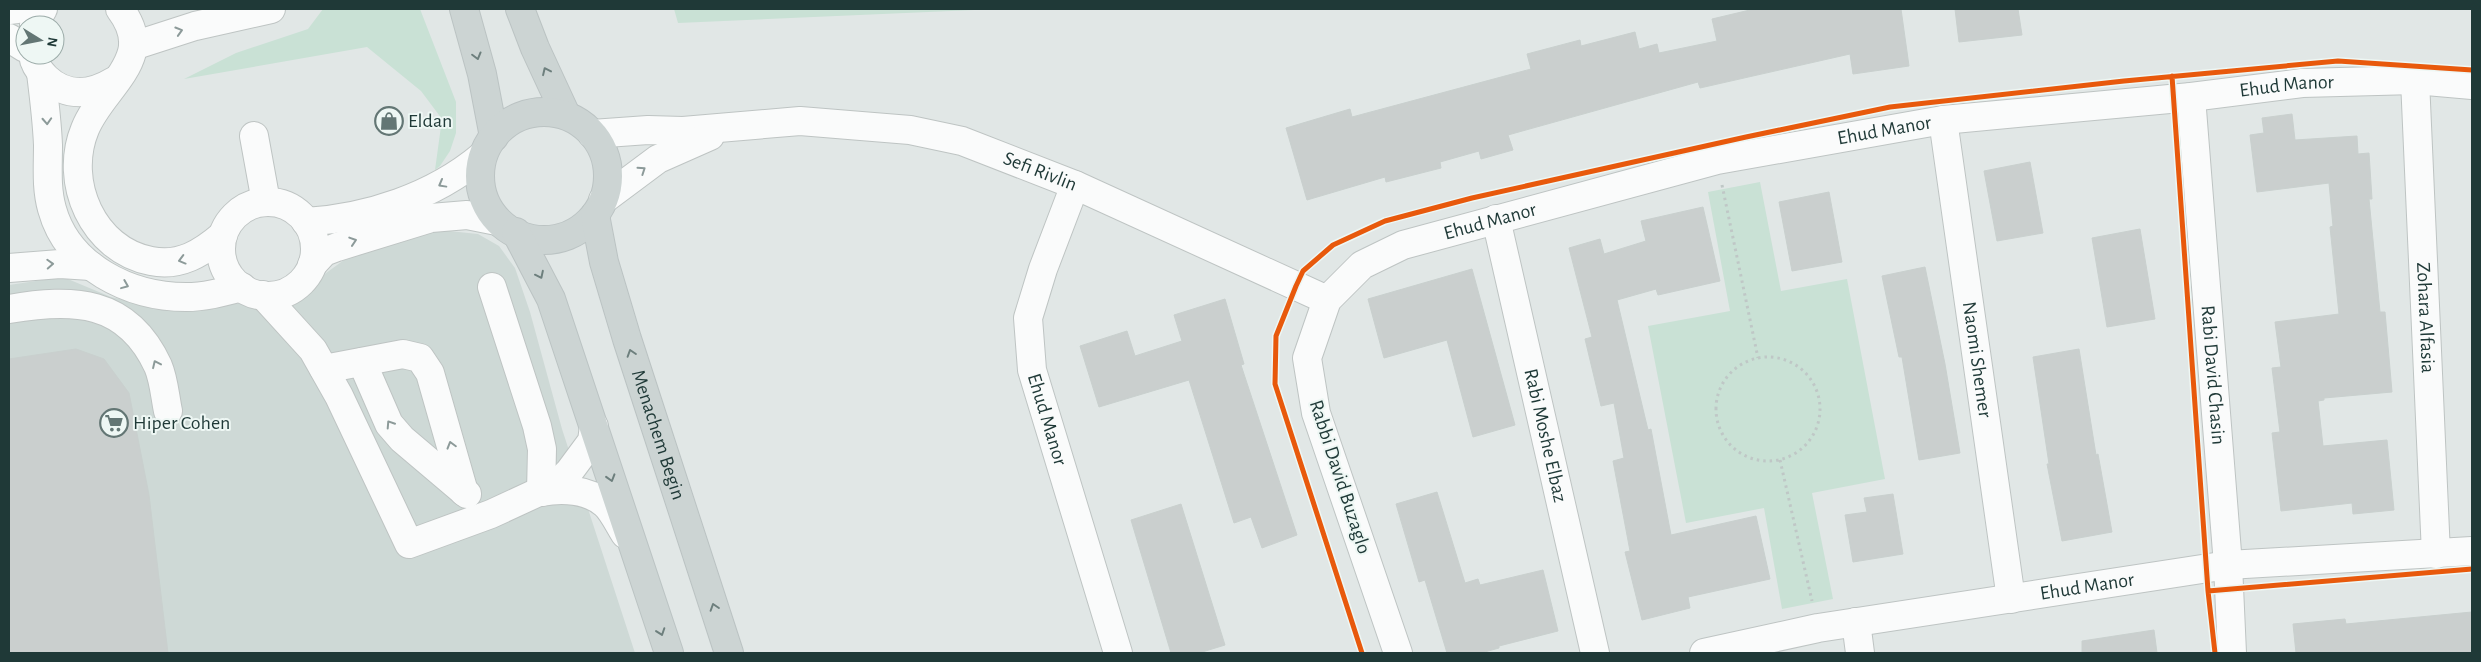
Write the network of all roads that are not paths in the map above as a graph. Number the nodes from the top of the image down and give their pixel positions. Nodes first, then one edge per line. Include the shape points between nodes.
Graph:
1 (17, 9) edge
2 (120, 9) edge
3 (271, 9) edge
4 (464, 9) edge
5 (520, 9) edge
6 (9, 10) edge
7 (133, 46) junction
8 (37, 65) edge
9 (38, 65) edge
10 (2415, 80) junction
11 (114, 82) junction
12 (2472, 85) edge
13 (2190, 97) junction
14 (566, 115) junction
15 (1943, 120) junction
16 (734, 126) junction
17 (592, 134) junction
18 (254, 136) dead end
19 (488, 147) junction
20 (1074, 185) junction
21 (266, 202) junction
22 (599, 208) junction
23 (1496, 219) junction
24 (306, 222) junction
25 (506, 227) junction
26 (223, 236) junction
27 (91, 266) junction
28 (9, 268) edge
29 (307, 272) junction
30 (492, 287) dead end
31 (252, 291) junction
32 (1327, 300) junction
33 (9, 309) edge
34 (318, 360) junction
35 (362, 362) junction
36 (168, 411) dead end
37 (594, 426) junction
38 (464, 492) junction
39 (541, 492) junction
40 (491, 514) junction
41 (630, 542) junction
42 (2472, 551) edge
43 (2436, 554) junction
44 (2228, 565) junction
45 (2011, 599) junction
46 (1856, 622) junction
47 (1781, 645) edge
48 (669, 653) edge
49 (729, 653) edge
50 (1118, 653) edge
51 (1398, 653) edge
52 (1595, 653) edge
53 (1704, 653) edge
54 (1860, 653) edge
55 (2232, 653) edge

1 - 6 street
2 - 7 street via 128,20
7 -> 3 street via 195,26
4 -> 19 main road via 482,74
14 -> 5 main road
7 - 11 street via 125,69
8 -> 27 street via 46,115 52,210 70,245
9 - 11 street via 52,84 66,91 100,90
10 - 12 street, Ehud Manor
10 - 13 street, Ehud Manor via 2302,82
10 - 43 street, Zohara Alfasia
26 -> 11 street via 196,255 167,263 127,253 94,224 84,204 79,182 79,155 84,130
13 - 15 street, Ehud Manor
13 - 44 street, Rabi David Chasin
14 - 17 main road
14 - 19 main road via 549,112 529,114 510,122
15 - 23 street, Ehud Manor via 1717,160
15 - 45 street, Naomi Shemer
16 - 17 street, Sefi Rivlin
16 - 20 street, Sefi Rivlin via 800,121 910,130 962,141
22 -> 16 street, Sefi Rivlin via 658,159
17 - 22 main road via 606,160 607,187
18 - 21 street
19 -> 24 street via 440,186 360,216
19 - 25 main road via 480,177 484,196
20 - 32 street, Sefi Rivlin
20 - 50 street, Ehud Manor via 1028,318 1032,370
21 - 24 street via 293,209
21 - 26 street via 241,210
22 - 25 main road via 582,228 555,239 532,239
49 -> 22 main road, Menachem Begin via 604,262
23 - 32 street, Ehud Manor via 1403,245 1362,265
23 - 52 street, Rabi Moshe Elbaz
24 - 29 street via 313,240
29 -> 25 street via 324,252 431,218 467,215
25 -> 37 main road via 551,299
26 - 31 street via 221,247 225,266 234,281
28 -> 27 street via 49,264
27 -> 31 street via 121,284 166,297
29 - 31 street via 285,292
29 - 34 street via 303,311
30 - 39 street via 538,426 542,449
31 - 34 street
32 - 51 street, Rabbi David Buzaglo via 1307,358 1316,413
36 -> 33 street via 158,368 142,339 118,318 96,307 69,302
34 - 35 street
34 - 40 street via 339,396 409,544
38 -> 35 street via 388,424
38 -> 35 street via 430,373 420,358 403,354
37 - 39 street via 592,441 570,472
37 -> 41 main road
38 - 40 street
39 - 40 street
39 - 41 street via 575,490 606,504
41 -> 48 main road
42 - 43 street, Ehud Manor
43 - 44 street, Ehud Manor
44 - 45 street, Ehud Manor
44 - 55 street, Rabi David Chasin
45 - 46 street, Ehud Manor
46 - 47 street, Ehud Manor via 1818,628
46 - 54 street
47 - 53 street, Ehud Manor

